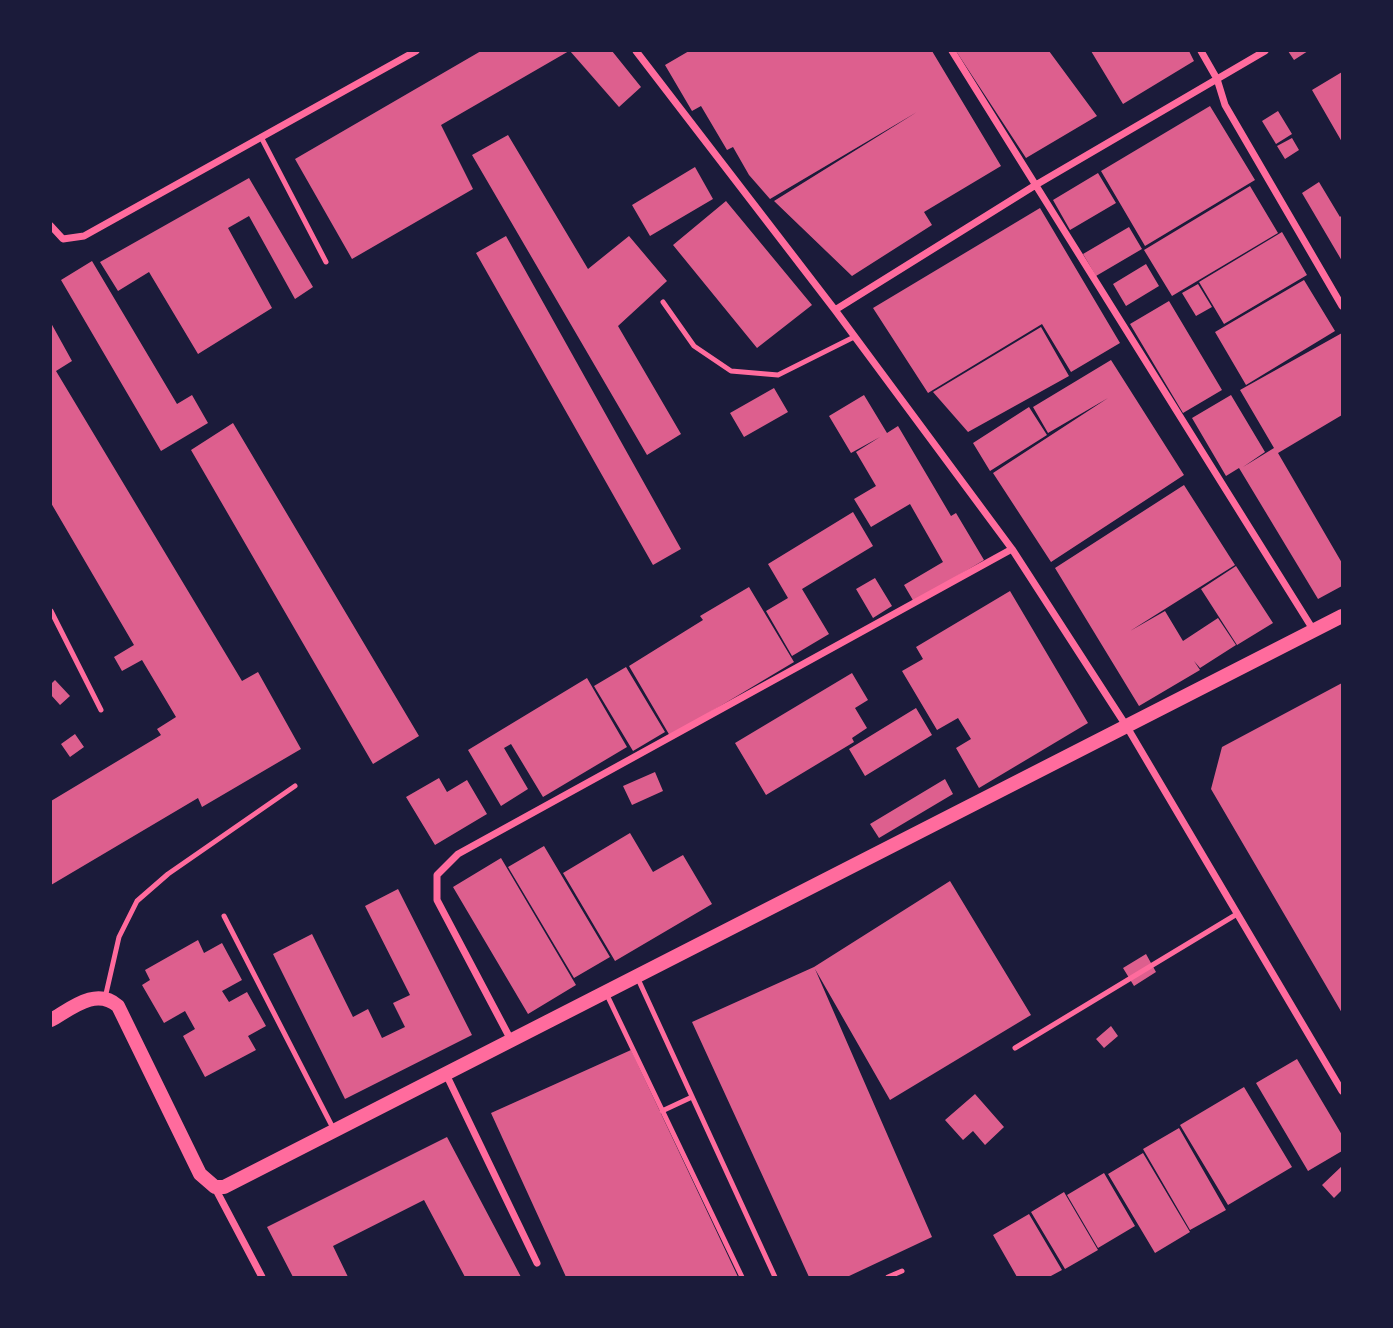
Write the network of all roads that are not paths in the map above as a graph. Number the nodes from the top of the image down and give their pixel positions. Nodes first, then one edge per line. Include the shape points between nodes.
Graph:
1 (416, 51) edge
2 (636, 51) edge
3 (952, 51) edge
4 (1201, 51) edge
5 (1265, 51) edge
6 (1217, 79) junction
7 (261, 137) junction
8 (1034, 186) junction
9 (51, 226) edge
10 (326, 262) dead end
11 (663, 302) dead end
12 (1342, 306) edge
13 (835, 310) junction
14 (854, 337) junction
15 (1012, 549) junction
16 (51, 611) edge
17 (1342, 616) edge
18 (1314, 631) junction
19 (101, 710) dead end
20 (1127, 727) junction
21 (295, 786) dead end
22 (1237, 914) junction
23 (224, 916) dead end
24 (637, 976) junction
25 (606, 992) junction
26 (105, 998) junction
27 (51, 1020) edge
28 (510, 1040) junction
29 (1015, 1048) dead end
30 (445, 1072) junction
31 (1342, 1091) edge
32 (692, 1097) junction
33 (662, 1111) junction
34 (334, 1130) junction
35 (215, 1187) junction
36 (537, 1263) dead end
37 (902, 1271) dead end
38 (262, 1277) edge
39 (742, 1277) edge
40 (775, 1277) edge
41 (888, 1277) edge

1 - 7 street
2 - 13 street
3 - 8 street
4 - 6 street
5 - 6 street
6 - 8 street
6 - 12 street via 1225,105
7 - 9 street via 84,236 63,239
7 - 10 lane
8 - 13 street
8 - 18 street
11 - 14 lane via 694,346 731,371 778,374
13 - 14 street
14 - 15 street
15 - 20 street
15 - 28 street via 458,853 437,875 437,900
16 - 19 lane
17 - 18 main road
18 - 20 main road
20 - 22 street
20 - 24 main road
21 - 26 lane via 168,874 137,901 120,937
22 - 29 lane
22 - 31 street
23 - 34 lane
24 - 25 main road
24 - 32 lane
25 - 28 main road
25 - 33 lane
26 - 27 main road via 87,1000
26 - 35 main road via 123,1013 200,1174
28 - 30 main road
30 - 34 main road
30 - 36 street
32 - 33 lane
32 - 40 lane
33 - 39 lane
34 - 35 main road via 233,1185
35 - 38 street
37 - 41 lane

